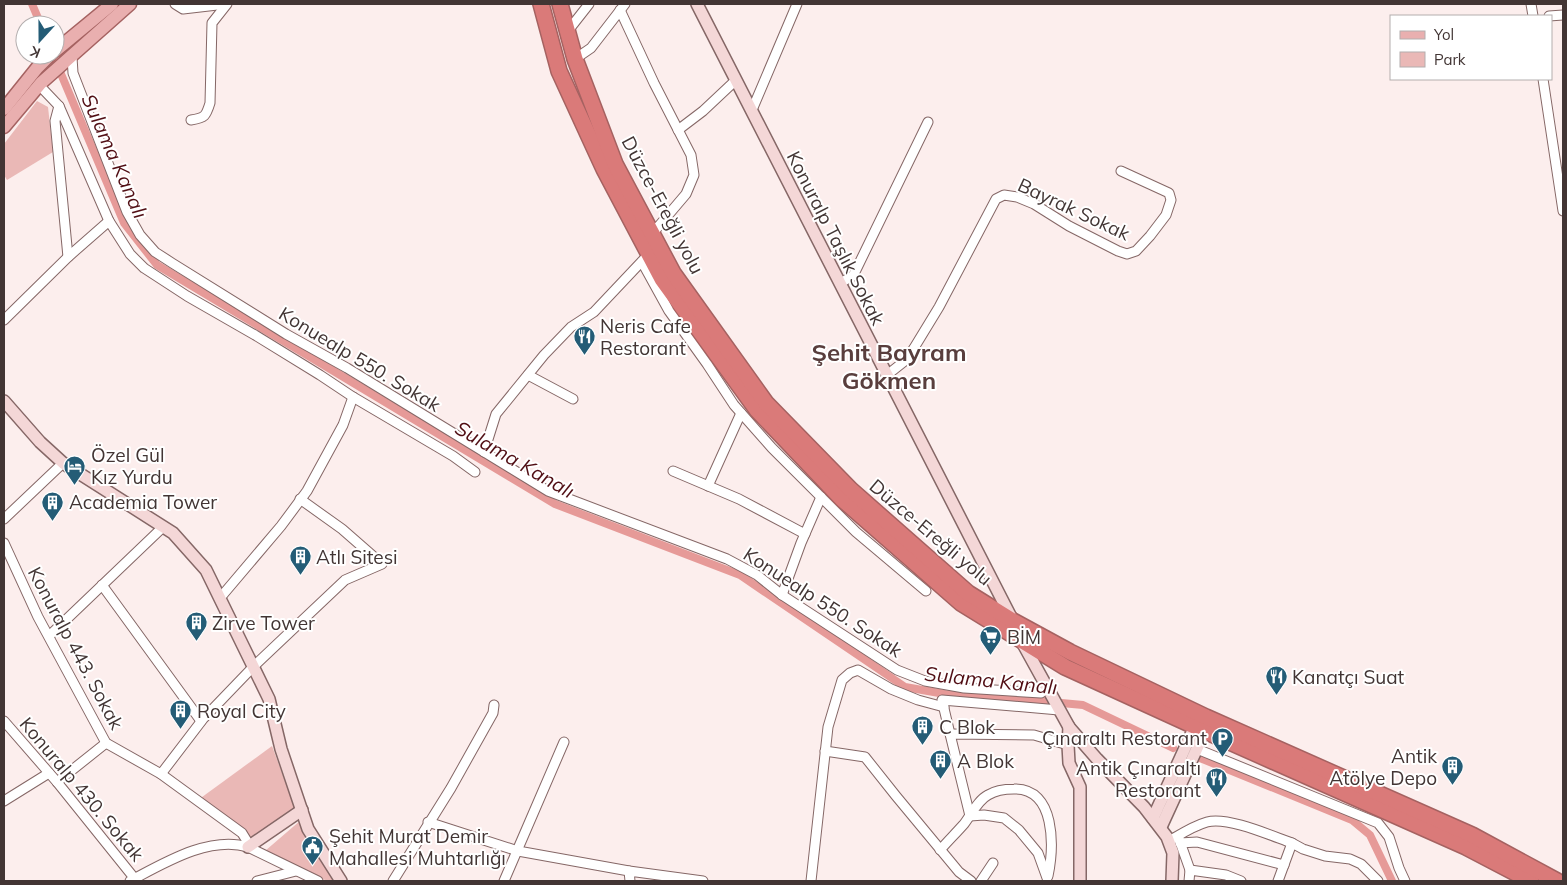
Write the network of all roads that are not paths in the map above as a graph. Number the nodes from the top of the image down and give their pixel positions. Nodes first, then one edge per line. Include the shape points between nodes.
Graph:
1 (112, 4) edge
2 (130, 4) edge
3 (175, 4) edge
4 (227, 4) edge
5 (541, 4) edge
6 (560, 4) edge
7 (590, 4) edge
8 (697, 4) edge
9 (797, 4) edge
10 (622, 7) edge
11 (567, 32) junction
12 (65, 42) edge
13 (69, 57) junction
14 (574, 59) junction
15 (40, 65) edge
16 (736, 80) junction
17 (1543, 80) edge
18 (40, 84) junction
19 (59, 106) junction
20 (4, 109) edge
21 (752, 110) junction
22 (191, 120) dead end
23 (928, 122) dead end
24 (4, 127) edge
25 (678, 130) junction
26 (1121, 171) dead end
27 (1563, 212) edge
28 (109, 221) junction
29 (652, 234) junction
30 (68, 257) junction
31 (646, 258) junction
32 (840, 283) junction
33 (4, 320) edge
34 (528, 375) junction
35 (887, 375) junction
36 (353, 397) junction
37 (573, 399) dead end
38 (4, 401) edge
39 (741, 413) junction
40 (484, 452) junction
41 (63, 463) junction
42 (673, 471) dead end
43 (475, 472) dead end
44 (708, 486) junction
45 (821, 497) junction
46 (300, 499) junction
47 (4, 519) edge
48 (163, 527) junction
49 (805, 534) junction
50 (4, 544) edge
51 (102, 585) junction
52 (926, 591) dead end
53 (782, 595) junction
54 (220, 598) junction
55 (1013, 621) junction
56 (49, 636) junction
57 (1021, 640) junction
58 (254, 667) junction
59 (1048, 689) junction
60 (494, 704) dead end
61 (944, 707) junction
62 (1059, 710) junction
63 (4, 721) edge
64 (201, 721) junction
65 (1202, 725) junction
66 (1069, 727) junction
67 (950, 734) junction
68 (564, 742) dead end
69 (106, 743) junction
70 (1068, 745) junction
71 (1197, 749) junction
72 (825, 751) junction
73 (49, 773) junction
74 (161, 774) junction
75 (57, 782) junction
76 (4, 801) edge
77 (302, 810) junction
78 (970, 816) junction
79 (428, 822) junction
80 (1157, 822) junction
81 (1176, 840) junction
82 (1292, 843) junction
83 (249, 846) junction
84 (940, 850) junction
85 (518, 851) junction
86 (993, 863) dead end
87 (1284, 865) junction
88 (1190, 870) junction
89 (629, 871) junction
90 (296, 872) junction
91 (132, 880) edge
92 (1047, 880) edge
93 (257, 881) edge
94 (318, 881) edge
95 (341, 881) edge
96 (392, 881) edge
97 (504, 881) edge
98 (630, 881) edge
99 (703, 881) edge
100 (811, 881) edge
101 (971, 881) edge
102 (981, 881) edge
103 (1080, 881) edge
104 (1172, 881) edge
105 (1189, 881) edge
106 (1241, 881) edge
107 (1278, 881) edge
108 (1378, 881) edge
109 (1406, 881) edge
110 (1531, 881) edge
111 (1557, 881) edge

1 - 12 main road
2 - 13 main road
3 - 4 street via 183,9
4 - 22 street via 212,23 210,103 206,114
5 - 31 highway, Düzce-Ereğli yolu via 559,71
6 - 11 highway, Düzce-Ereğli yolu
7 - 11 street
8 - 16 street, Konuralp Taşlık Sokak
9 - 21 street
10 - 14 street via 591,48
10 - 25 street
11 - 14 highway, Düzce-Ereğli yolu
13 - 18 main road
13 - 40 street, Konuealp 550. Sokak via 72,57 73,73 127,212 140,235 155,252
14 - 29 highway, Düzce-Ereğli yolu via 615,164
15 - 20 main road
16 - 21 street, Konuralp Taşlık Sokak
16 - 25 street
17 - 27 street
18 - 19 street
18 - 24 main road
19 - 28 street
19 - 30 street via 55,120
21 - 32 street, Konuralp Taşlık Sokak
23 - 32 street via 853,276
25 - 29 street via 691,155 694,175 686,194
26 - 35 street, Bayrak Sokak via 1169,193 1171,200 1166,215 1136,251 1127,254 1118,251 1034,204 1004,195 996,199 914,348 906,360
28 - 30 street
28 - 36 street via 130,254 144,268
29 - 55 highway, Düzce-Ereğli yolu via 673,273 766,403 858,497 968,593
30 - 33 street
31 - 34 street via 594,312 558,339
31 - 39 street via 668,312
31 - 57 highway, Düzce-Ereğli yolu via 757,410 842,499 961,603
32 - 35 street, Konuralp Taşlık Sokak
34 - 37 street
34 - 40 street via 496,414
35 - 55 street, Konuralp Taşlık Sokak
36 - 43 street
36 - 46 street via 342,425
38 - 41 street
39 - 44 street
39 - 45 street
40 - 53 street, Konuealp 550. Sokak via 548,491 727,559 757,575
41 - 47 street
41 - 48 street
42 - 44 street
44 - 49 street
45 - 49 street
45 - 52 street via 856,532
46 - 54 street
46 - 58 street via 342,529 382,564 345,580
48 - 51 street
48 - 54 street via 173,533 206,570
49 - 53 street
50 - 56 street, Konuralp 443. Sokak
51 - 56 street
51 - 64 street
53 - 59 street, Konuealp 550. Sokak via 896,670 925,681 964,688 1041,693
54 - 58 street
55 - 65 highway, Düzce-Ereğli yolu
56 - 69 street, Konuralp 443. Sokak
57 - 59 street
57 - 65 highway, Düzce-Ereğli yolu via 1065,667
58 - 64 street
58 - 77 street via 269,699 281,749
59 - 62 street
60 - 79 street via 493,713
61 - 62 street via 942,700
61 - 67 street
61 - 72 street via 891,689 858,670 842,680
62 - 66 street
63 - 73 street, Konuralp 430. Sokak
64 - 74 street
65 - 71 street
65 - 80 street
65 - 110 highway, Düzce-Ereğli yolu via 1466,846
65 - 111 highway, Düzce-Ereğli yolu via 1472,836
66 - 70 street
66 - 80 street
67 - 70 street via 1034,735
67 - 78 street
68 - 85 street
69 - 74 street, Konuralp 443. Sokak
69 - 75 street
70 - 103 street via 1069,763 1080,787
71 - 80 street
71 - 109 street via 1378,823 1388,837
72 - 84 street via 865,757
72 - 100 street
73 - 75 street, Konuralp 430. Sokak
73 - 76 street
74 - 83 street, Konuralp 443. Sokak via 242,833
75 - 91 street, Konuralp 430. Sokak
77 - 83 street
77 - 95 street via 308,829
78 - 84 street
78 - 92 street via 1004,818 1019,830 1038,853
78 - 92 street via 987,795 1002,789 1021,789 1039,798 1051,835
79 - 85 street
79 - 96 street
80 - 81 street
81 - 82 street via 1191,828 1209,821 1235,823
81 - 87 street via 1197,842
81 - 88 street
81 - 104 street
82 - 87 street
82 - 108 street via 1326,856 1350,859 1361,864
83 - 90 street
83 - 91 street via 220,843 183,854
84 - 101 street
85 - 89 street
85 - 97 street
86 - 102 street
87 - 107 street
88 - 105 street
88 - 106 street
89 - 98 street
89 - 99 street
90 - 93 street
90 - 94 street

